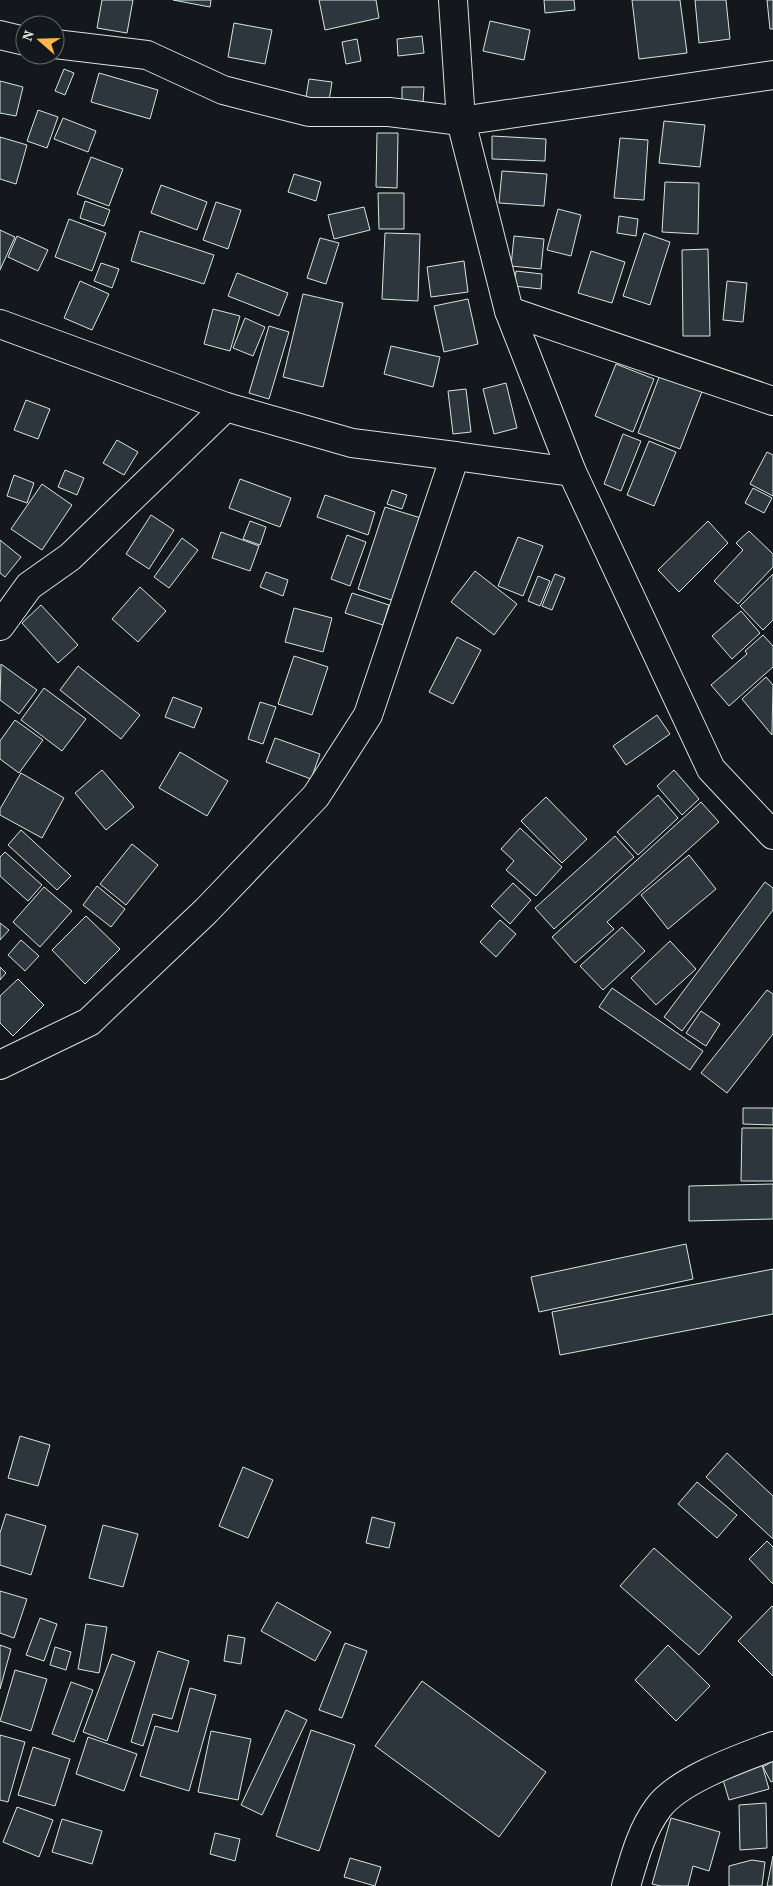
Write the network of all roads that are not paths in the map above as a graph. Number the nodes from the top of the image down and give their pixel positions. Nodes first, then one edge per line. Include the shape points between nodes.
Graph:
1 (453, 0) edge
2 (0, 35) edge
3 (15, 39) edge
4 (65, 45) edge
5 (773, 74) edge
6 (461, 121) junction
7 (509, 311) junction
8 (0, 324) edge
9 (773, 401) edge
10 (226, 407) junction
11 (455, 456) junction
12 (572, 472) junction
13 (0, 626) edge
14 (773, 835) edge
15 (0, 1065) edge
16 (773, 1746) edge
17 (626, 1886) edge

1 - 6 street
2 - 3 street
4 - 6 street via 147,55 223,90 309,112 389,112
5 - 6 street
6 - 7 street
7 - 9 street
7 - 12 street
8 - 10 street
10 - 11 street via 352,443
10 - 13 street via 70,558 30,586
11 - 12 street
11 - 15 street via 368,715 316,796 206,911 89,1022
12 - 14 street via 712,769
16 - 17 street via 682,1786 658,1807 639,1842

